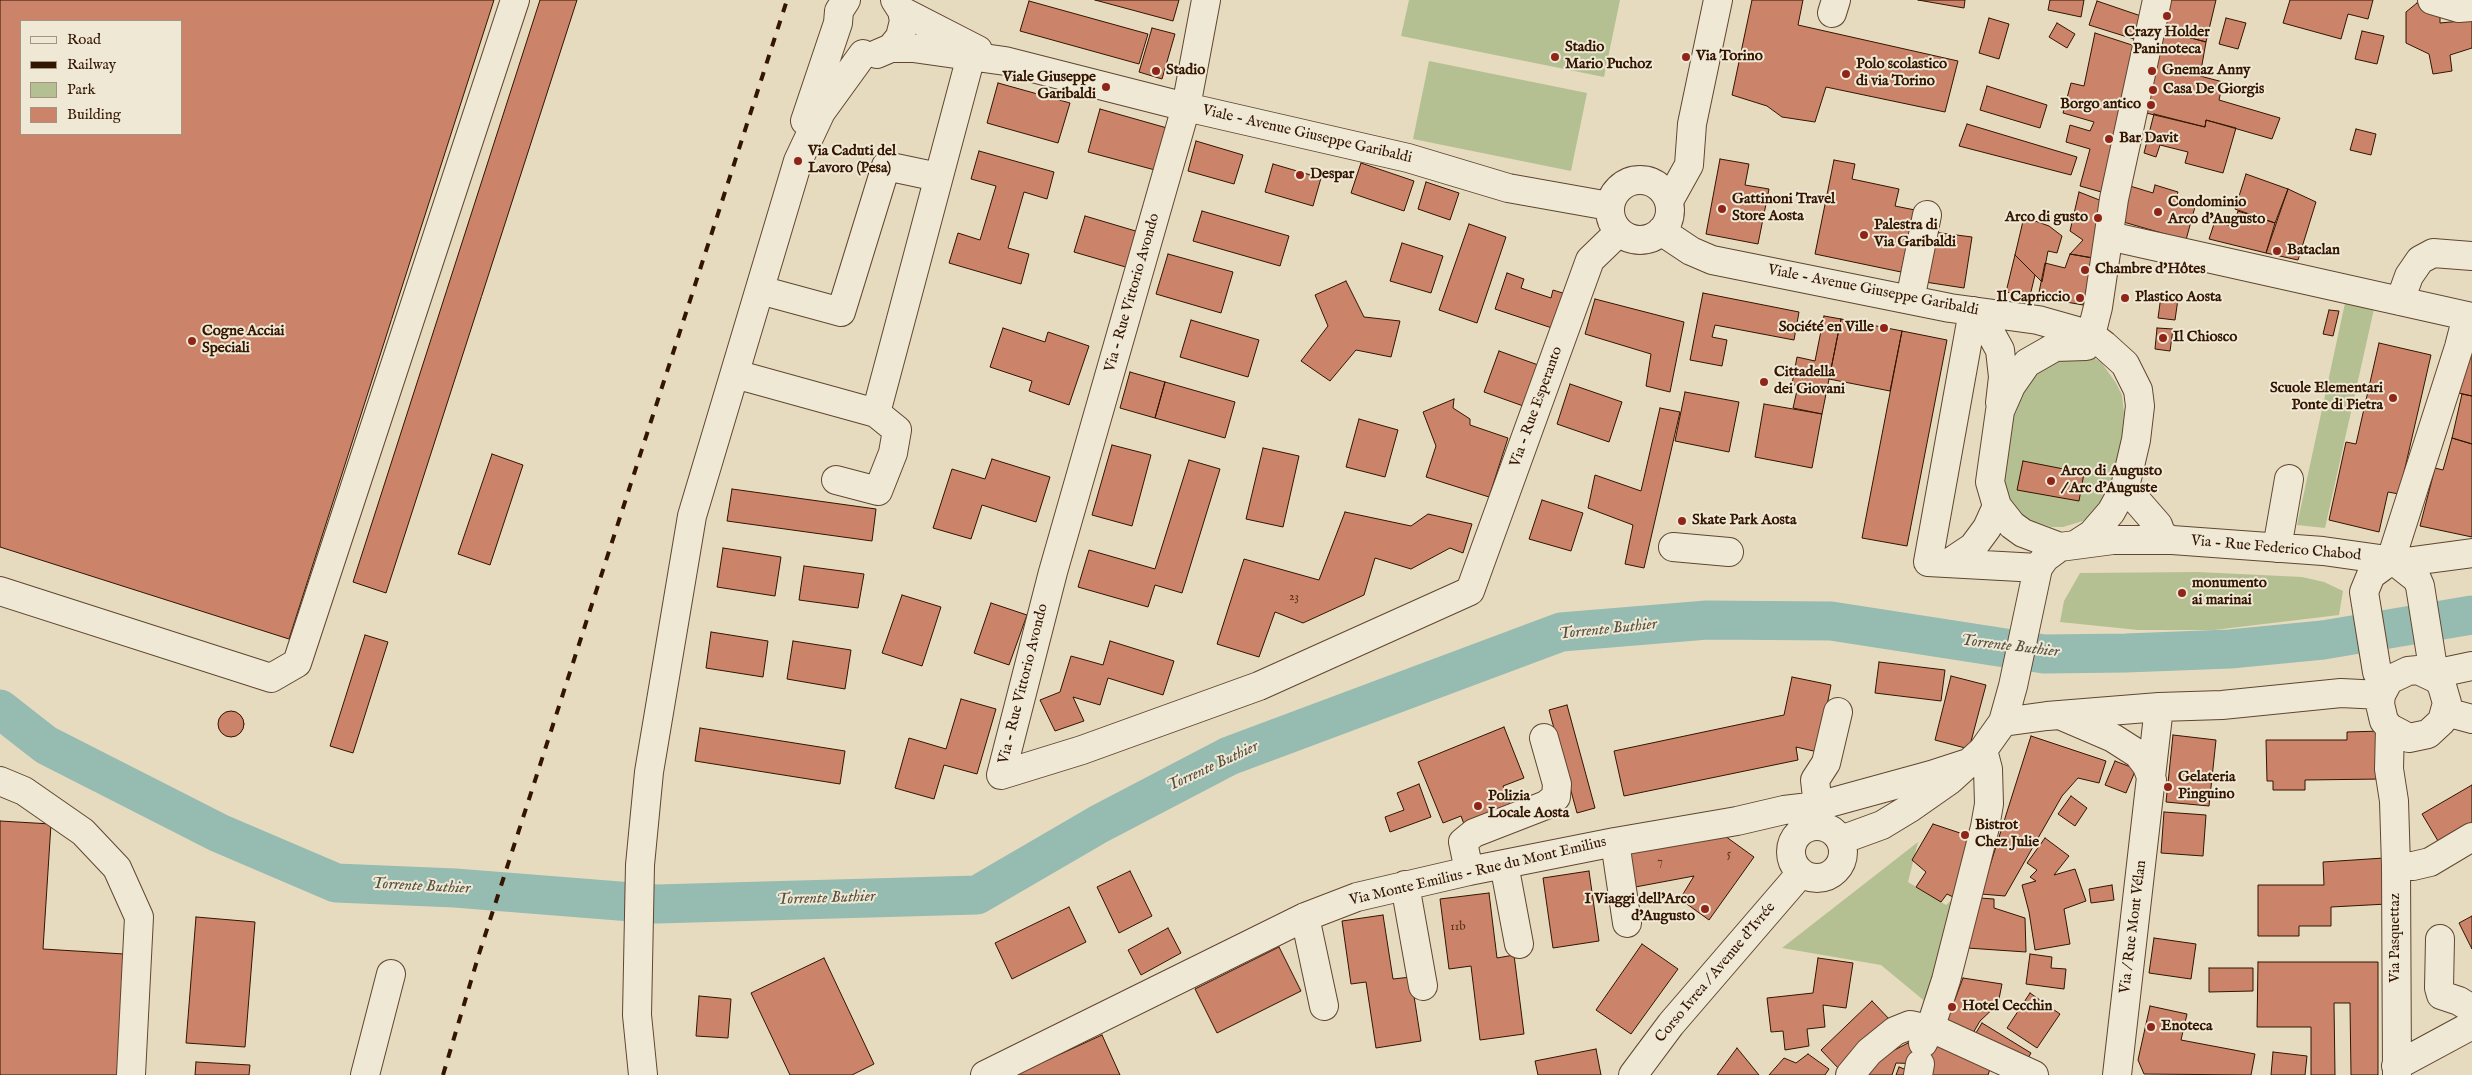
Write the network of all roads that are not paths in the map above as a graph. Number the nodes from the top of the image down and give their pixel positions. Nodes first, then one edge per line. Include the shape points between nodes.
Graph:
1 (515, 0) edge
2 (1206, 0) edge
3 (1718, 0) edge
4 (2157, 0) edge
5 (2432, 0) edge
6 (899, 6) edge
7 (2472, 7) edge
8 (842, 12) edge
9 (891, 48) junction
10 (863, 54) junction
11 (971, 56) junction
12 (1005, 61) junction
13 (1186, 107) junction
14 (1692, 124) junction
15 (798, 161) junction
16 (938, 177) junction
17 (1650, 180) junction
18 (1669, 201) junction
19 (1609, 206) junction
20 (1927, 215) dead end
21 (1661, 231) junction
22 (1619, 232) junction
23 (2109, 236) junction
24 (2472, 256) edge
25 (760, 290) junction
26 (1910, 300) junction
27 (2400, 301) junction
28 (1972, 311) junction
29 (2469, 316) edge
30 (2091, 335) junction
31 (735, 374) junction
32 (2000, 411) junction
33 (876, 413) junction
34 (2289, 479) dead end
35 (836, 480) dead end
36 (2126, 487) junction
37 (1997, 506) junction
38 (2172, 540) junction
39 (2068, 546) junction
40 (1673, 547) dead end
41 (2277, 548) junction
42 (1728, 552) dead end
43 (2472, 553) edge
44 (2390, 561) junction
45 (1938, 562) junction
46 (2036, 577) junction
47 (0, 591) edge
48 (1470, 591) joint
49 (2472, 666) edge
50 (2434, 673) junction
51 (2382, 682) junction
52 (2159, 707) junction
53 (1838, 712) dead end
54 (2446, 712) junction
55 (2063, 716) junction
56 (2472, 719) edge
57 (2003, 722) junction
58 (2390, 728) junction
59 (2419, 737) junction
60 (1544, 738) dead end
61 (1977, 756) junction
62 (2152, 780) junction
63 (0, 781) edge
64 (2394, 801) junction
65 (1818, 806) junction
66 (1746, 819) junction
67 (2472, 837) edge
68 (1793, 840) junction
69 (1841, 840) junction
70 (1616, 842) junction
71 (1504, 864) junction
72 (2396, 866) junction
73 (1469, 871) junction
74 (1801, 872) junction
75 (1405, 885) junction
76 (1305, 917) junction
77 (1627, 923) dead end
78 (2440, 939) dead end
79 (1519, 944) dead end
80 (390, 974) dead end
81 (1423, 986) dead end
82 (1324, 1006) dead end
83 (2472, 1009) edge
84 (2472, 1026) edge
85 (1923, 1053) edge
86 (2396, 1071) edge
87 (989, 1074) edge
88 (131, 1075) edge
89 (365, 1075) edge
90 (643, 1075) edge
91 (1633, 1075) edge
92 (1850, 1075) edge
93 (2034, 1075) edge
94 (2118, 1075) edge

1 - 47 street via 297,663 271,678
2 - 13 street
3 - 14 street
4 - 23 street
5 - 7 street via 2459,8
6 - 9 street via 904,21 900,37
6 - 12 street, Viale - Avenue Giuseppe Garibaldi via 969,46
8 - 10 street via 843,40
8 - 15 street via 800,135
9 - 10 street, Viale - Avenue Giuseppe Garibaldi via 874,55
9 - 11 street, Viale - Avenue Giuseppe Garibaldi
10 - 15 street via 821,112
11 - 12 street, Viale - Avenue Giuseppe Garibaldi
11 - 16 street
12 - 13 street, Viale - Avenue Giuseppe Garibaldi
13 - 19 street, Viale - Avenue Giuseppe Garibaldi via 1408,158 1508,188
13 - 48 street, Via - Rue Vittorio Avondo via 1053,572 1001,775 1082,750 1259,686
14 - 17 street via 1673,160
14 - 18 street via 1689,165
15 - 25 street
16 - 25 street via 886,166 841,312
16 - 33 street
17 - 18 street via 1658,185
17 - 19 street via 1628,181 1612,196
18 - 21 street via 1669,217
19 - 22 street via 1611,220
20 - 26 street
21 - 22 street via 1640,240 1625,237
21 - 26 street, Viale - Avenue Giuseppe Garibaldi via 1691,251 1712,260
22 - 48 street, Via - Rue Esperanto via 1590,260
23 - 27 street
23 - 30 street
24 - 27 street via 2433,253 2420,260 2409,276
25 - 31 street
26 - 28 street, Viale - Avenue Giuseppe Garibaldi
27 - 29 street
28 - 30 street, Viale - Avenue Giuseppe Garibaldi via 2038,320
28 - 32 street via 1989,330 2000,350 2003,377
28 - 45 street
29 - 44 street
30 - 32 street via 2086,346 2055,347 2027,363 2011,386
30 - 36 street via 2117,355 2133,376 2138,390 2140,406 2136,440
31 - 33 street
31 - 90 street via 692,516 649,772 640,865 638,1014
32 - 37 street via 1990,482
33 - 35 street via 897,430 893,453 878,491
34 - 41 street
36 - 38 street, Via - Rue Federico Chabod via 2158,524 2162,536
36 - 39 street via 2102,523 2088,537
37 - 39 street via 2023,533
37 - 45 street via 1987,528 1972,547
38 - 39 street, Via - Rue Federico Chabod via 2113,540
38 - 41 street, Via - Rue Federico Chabod
39 - 46 street via 2045,558
40 - 42 street
41 - 44 street, Via - Rue Federico Chabod
43 - 44 street, Via - Rue Federico Chabod
44 - 50 street via 2417,579 2420,586
44 - 51 street via 2372,574 2364,592
45 - 46 street
46 - 57 street via 2014,686
49 - 50 street
50 - 51 street via 2408,671
50 - 54 street via 2446,694
51 - 52 street via 2341,694
51 - 58 street via 2381,712
52 - 55 street
52 - 62 street, Via / Rue Mont Vélan
53 - 65 street via 1826,763 1815,780
54 - 56 street
54 - 59 street via 2436,728
55 - 57 street
55 - 62 street via 2113,738 2138,754
57 - 61 street
58 - 59 street via 2409,738
58 - 64 street, Via Pasquettaz via 2389,769
59 - 64 street, Via Pasquettaz
60 - 73 street via 1556,796 1546,805 1474,833 1463,842
61 - 65 street, Via Monte Emilius - Rue du Mont Emilius via 1931,775
61 - 69 street via 1934,792 1882,825
61 - 85 street via 1988,769 1989,804 1985,827 1964,916
62 - 94 street, Via / Rue Mont Vélan
63 - 88 street via 24,791 84,832 117,868 135,908 139,917
64 - 72 street, Via Pasquettaz
65 - 66 street, Via Monte Emilius - Rue du Mont Emilius
66 - 68 street
66 - 70 street, Via Monte Emilius - Rue du Mont Emilius
67 - 72 street via 2430,862
68 - 69 street via 1800,831 1812,826 1826,827
68 - 74 street via 1790,856
69 - 74 street via 1842,861 1834,873 1821,878 1807,877
70 - 71 street, Via Monte Emilius - Rue du Mont Emilius
70 - 77 street
71 - 73 street, Via Monte Emilius - Rue du Mont Emilius
71 - 79 street
72 - 86 street, Via Pasquettaz
73 - 75 street, Via Monte Emilius - Rue du Mont Emilius
74 - 91 street, Corso Ivrea / Avenue d'Ivrée via 1671,1024
75 - 76 street, Via Monte Emilius - Rue du Mont Emilius via 1357,896
75 - 81 street
76 - 82 street
76 - 87 street, Via Monte Emilius - Rue du Mont Emilius
78 - 83 street via 2441,995
80 - 89 street
84 - 86 street
85 - 92 street via 1910,1025 1895,1031 1869,1052
85 - 93 street

